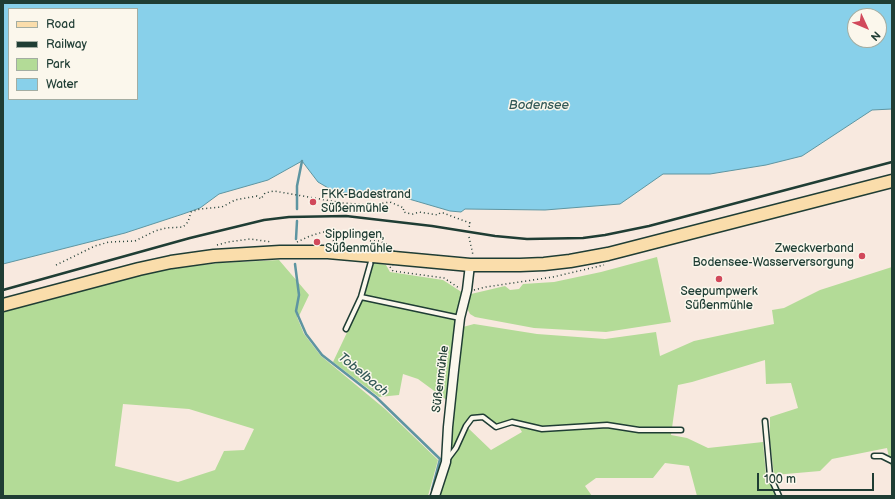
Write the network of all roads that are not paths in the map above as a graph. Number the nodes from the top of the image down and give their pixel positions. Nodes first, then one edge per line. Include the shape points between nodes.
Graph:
1 (892, 181) edge
2 (373, 250) junction
3 (470, 265) junction
4 (360, 298) junction
5 (3, 305) edge
6 (460, 318) junction
7 (346, 329) dead end
8 (765, 420) dead end
9 (681, 430) dead end
10 (874, 456) dead end
11 (892, 461) edge
12 (446, 462) junction
13 (434, 496) edge
14 (779, 496) edge

1 - 3 main road via 600,255 544,264
2 - 3 main road, bridge via 391,261
2 - 4 lane
2 - 5 main road via 256,252 171,262
3 - 6 street, Süßenmühle
4 - 6 lane
4 - 7 lane
6 - 12 street, Süßenmühle
8 - 14 lane via 770,476
9 - 12 lane via 639,430 606,425 542,428 512,422 496,427 482,417 472,418
10 - 11 lane via 882,456
12 - 13 street, Süßenmühle

